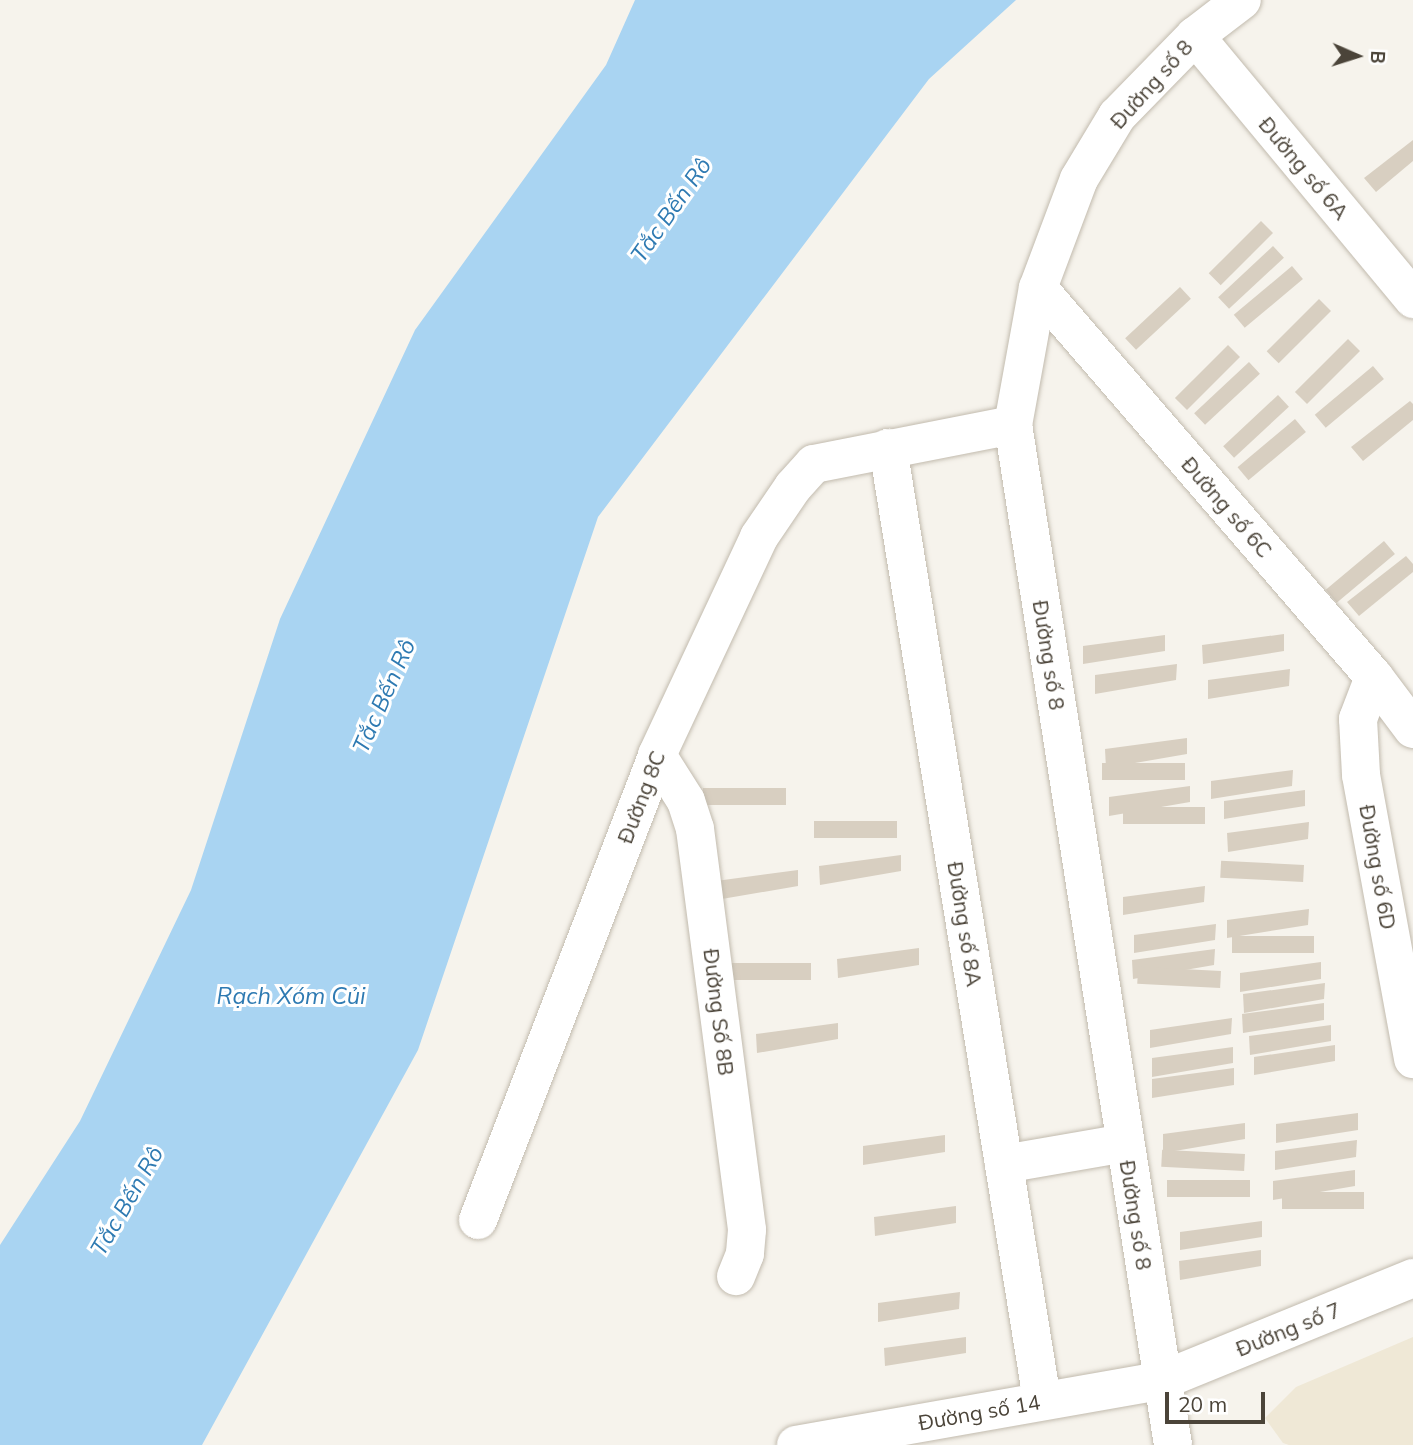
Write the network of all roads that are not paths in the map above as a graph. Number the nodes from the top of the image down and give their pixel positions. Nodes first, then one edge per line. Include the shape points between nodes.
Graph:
1 (1242, 0) edge
2 (1195, 36) junction
3 (1038, 288) junction
4 (1413, 299) edge
5 (1013, 425) junction
6 (888, 448) junction
7 (1374, 677) junction
8 (1413, 729) edge
9 (657, 755) junction
10 (1407, 991) edge
11 (1413, 1059) edge
12 (1125, 1143) junction
13 (1004, 1164) junction
14 (478, 1220) dead end
15 (736, 1276) dead end
16 (1413, 1278) edge
17 (1163, 1380) junction
18 (1042, 1400) junction
19 (796, 1445) edge
20 (1173, 1445) edge

1 - 2 street, Đường số 8
2 - 3 street, Đường số 8 via 1117,116 1079,179
2 - 4 street, Đường số 6A
3 - 5 street, Đường số 8
3 - 7 street, Đường số 6C
5 - 6 street, Đường 8C
5 - 12 street, Đường số 8
6 - 9 street, Đường 8C via 814,464 793,487 759,537
6 - 13 street, Đường số 8A
7 - 8 street, Đường số 6C
7 - 10 street, Đường số 6D via 1357,719 1361,775
9 - 14 street, Đường 8C
9 - 15 street, Đường Số 8B via 686,801 695,829 747,1230 745,1254
10 - 11 street, Đường số 6D
12 - 13 street
12 - 17 street, Đường số 8
13 - 18 street, Đường số 8A
16 - 17 street, Đường số 7
17 - 18 street, Đường số 14
17 - 20 street, Đường số 8
18 - 19 street, Đường số 14

